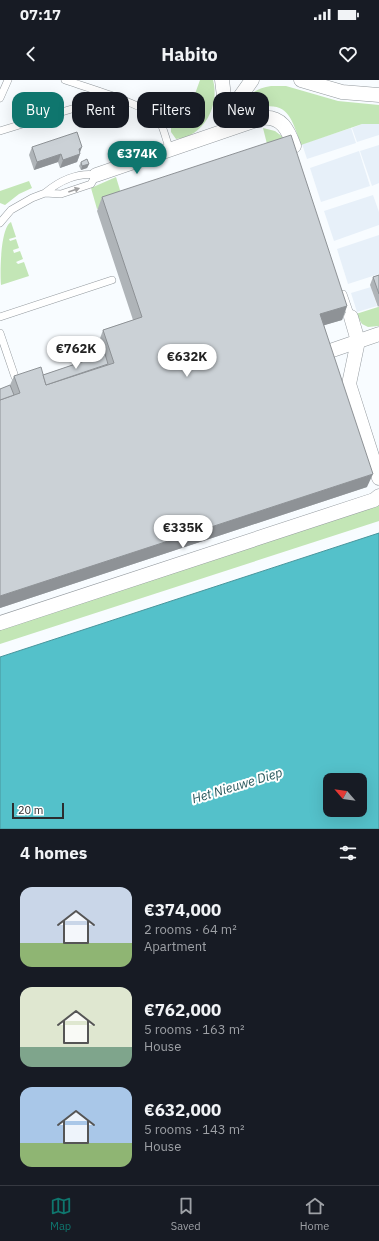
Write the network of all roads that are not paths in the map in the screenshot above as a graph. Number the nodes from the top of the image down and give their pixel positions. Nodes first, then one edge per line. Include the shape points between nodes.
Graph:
1 (8, 80) edge
2 (65, 80) edge
3 (222, 80) edge
4 (252, 80) edge
5 (301, 80) edge
6 (100, 92) edge
7 (223, 92) edge
8 (243, 92) edge
9 (379, 95) edge
10 (0, 98) edge
11 (129, 103) edge
12 (72, 109) edge
13 (228, 129) joint
14 (0, 131) edge
15 (170, 149) junction
16 (295, 149) edge
17 (96, 174) junction
18 (45, 193) junction
19 (0, 223) edge
20 (112, 280) dead end
21 (340, 283) edge
22 (351, 317) joint
23 (0, 318) edge
24 (0, 333) edge
25 (379, 334) edge
26 (358, 341) junction
27 (324, 354) edge
28 (15, 377) edge
29 (379, 478) edge
30 (379, 496) edge
31 (0, 623) edge

1 - 10 lane
2 - 6 lane
3 - 7 street
4 - 8 street
5 - 9 street via 342,92
11 - 15 lane via 151,113 159,120
12 - 14 lane
13 - 15 street
13 - 16 street via 262,118 275,119 286,128
15 - 17 street
17 - 18 lane via 87,173 57,183
18 -> 17 lane via 61,194 91,184
18 - 19 lane via 16,206
20 - 23 lane
21 - 22 lane
22 - 26 street
24 - 28 lane
25 - 26 street
26 - 27 street
26 - 29 street via 349,384
30 - 31 street via 374,500

